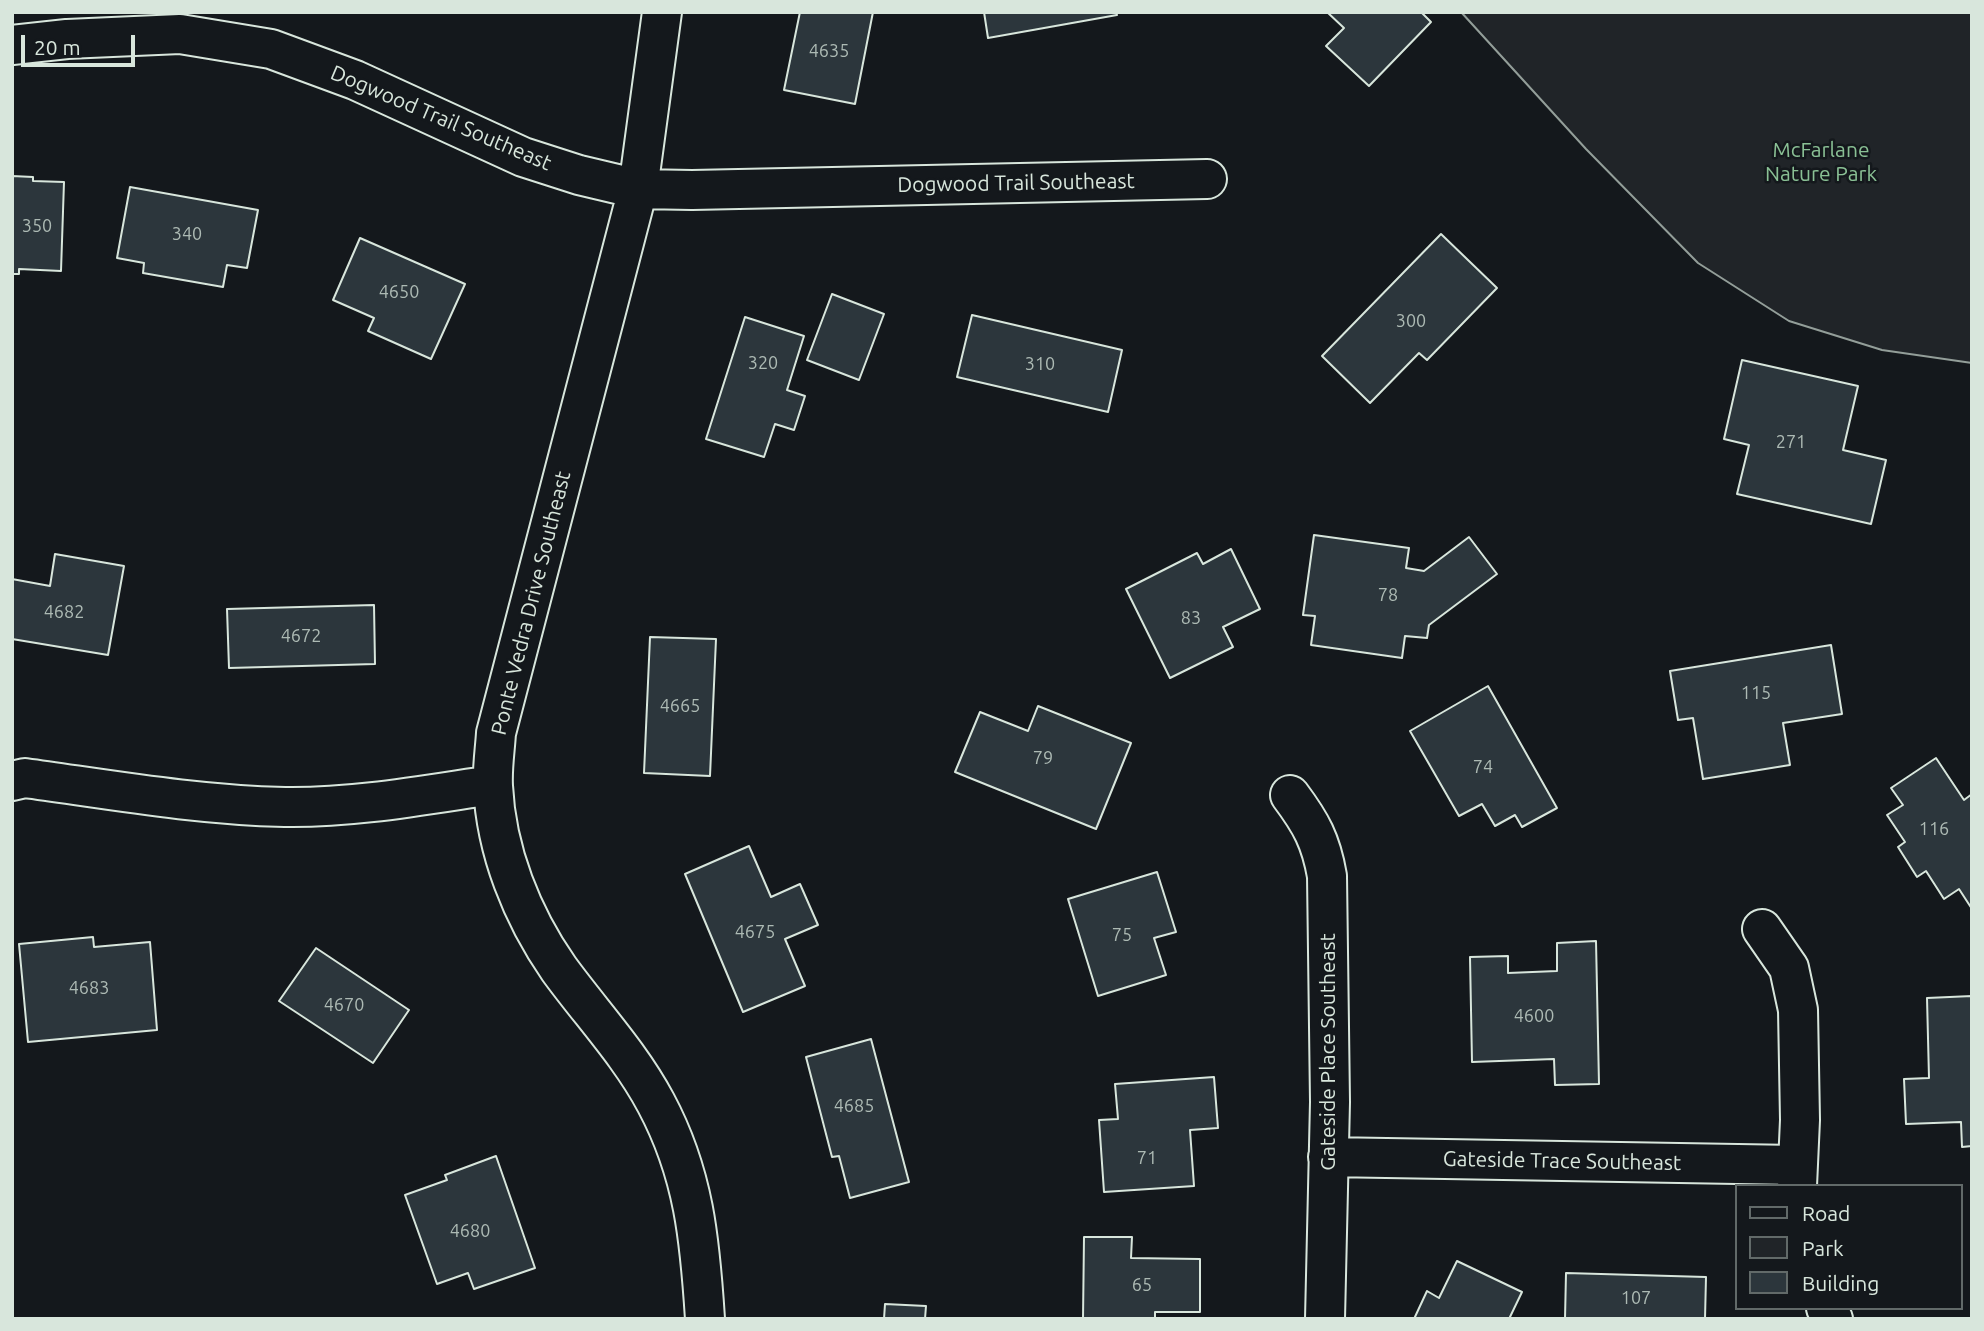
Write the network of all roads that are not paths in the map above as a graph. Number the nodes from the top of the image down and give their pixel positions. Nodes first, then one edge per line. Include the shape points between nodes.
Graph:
1 (662, 12) edge
2 (12, 45) edge
3 (1207, 179) dead end
4 (638, 189) junction
5 (12, 780) edge
6 (492, 785) junction
7 (1290, 796) dead end
8 (1762, 929) dead end
9 (1328, 1157) junction
10 (1796, 1175) edge
11 (705, 1319) edge
12 (1325, 1319) edge

1 - 4 street, Ponte Vedra Drive Southeast
2 - 4 street, Dogwood Trail Southeast via 180,34 271,49 355,80 523,157
3 - 4 street, Dogwood Trail Southeast
4 - 6 street, Ponte Vedra Drive Southeast via 496,733
5 - 6 street via 287,807 358,804
6 - 11 street, Ponte Vedra Drive Southeast via 511,876 534,930 655,1100 677,1145 693,1201
7 - 9 street, Gateside Place Southeast via 1311,823 1322,849 1326,876
8 - 10 street via 1788,968 1798,1010
9 - 10 street, Gateside Trace Southeast
9 - 12 street, Gateside Place Southeast

